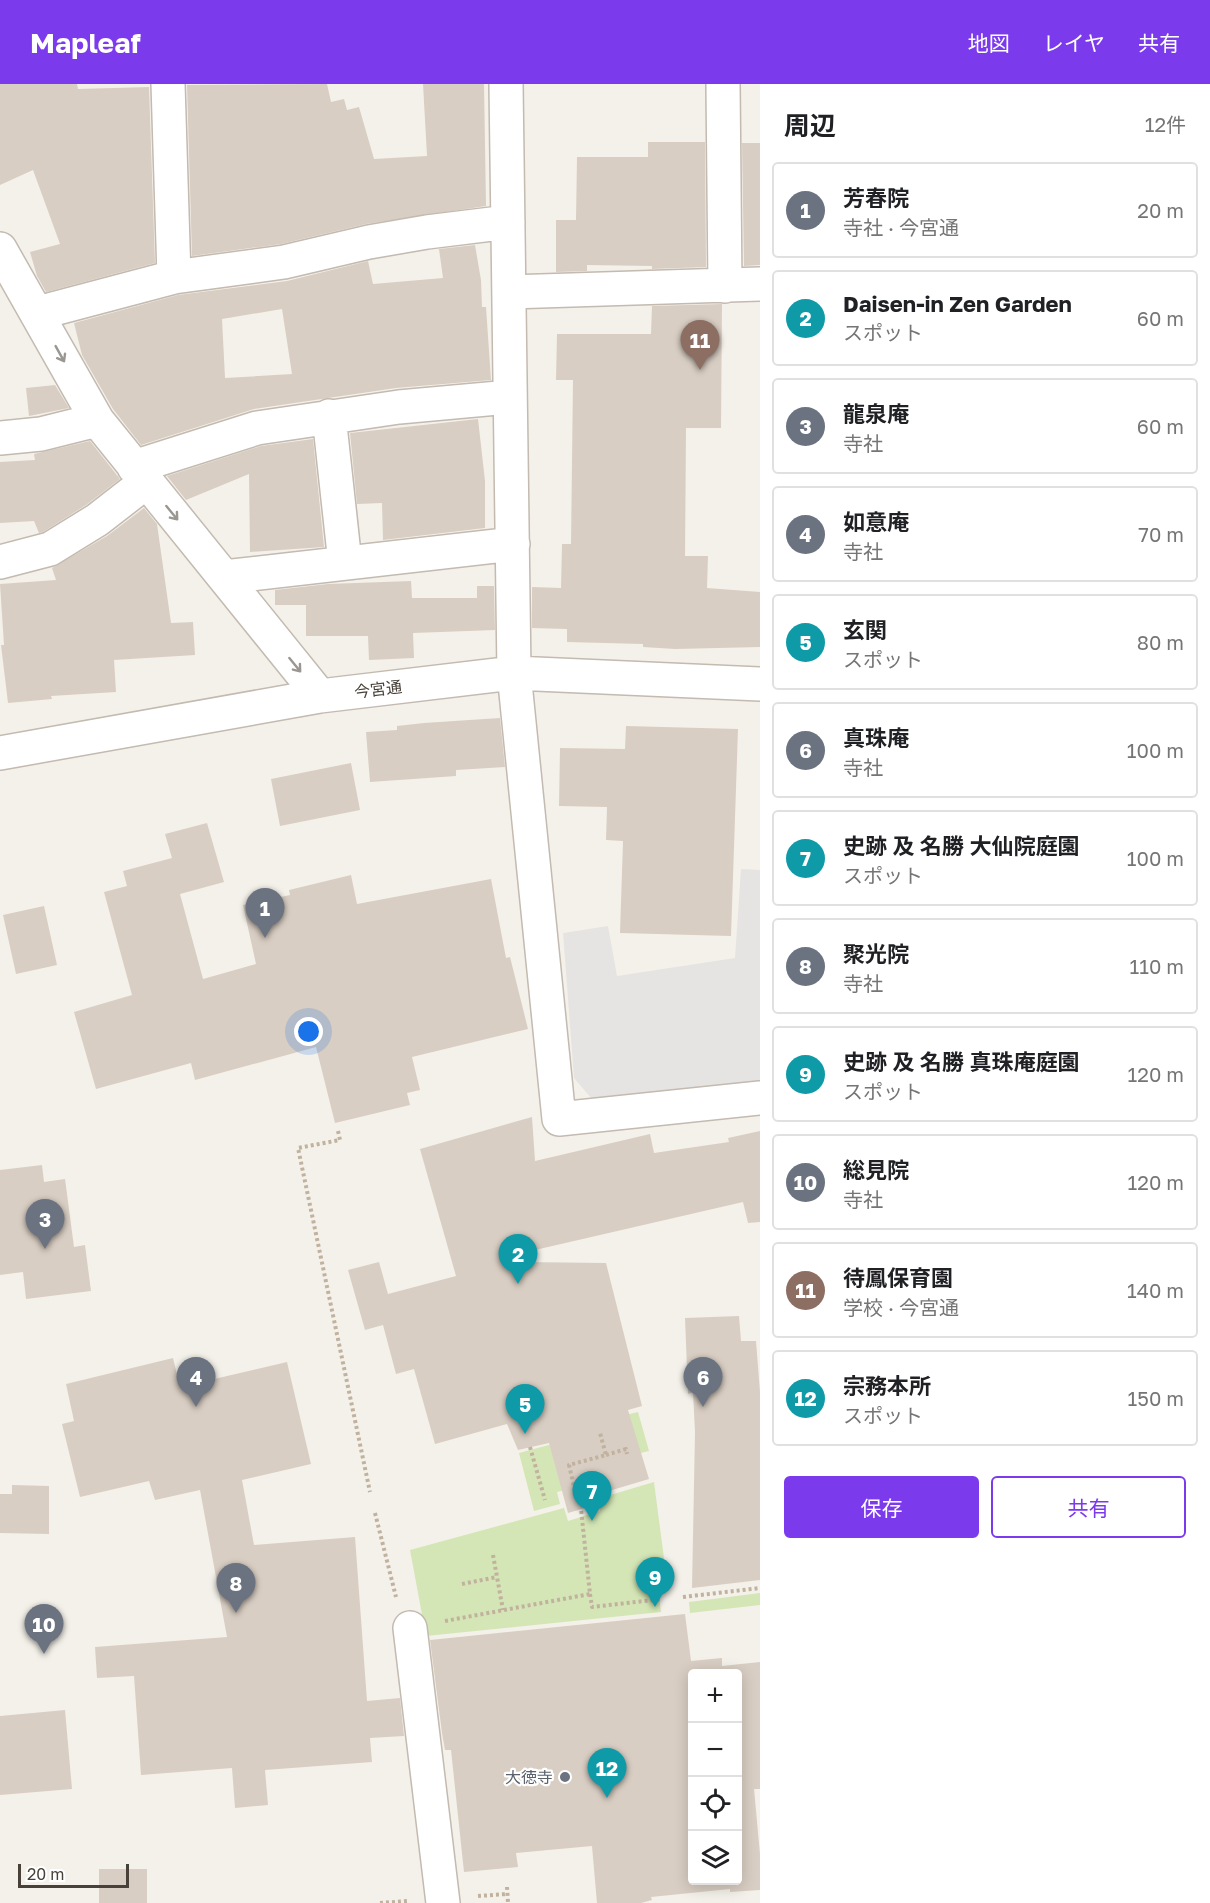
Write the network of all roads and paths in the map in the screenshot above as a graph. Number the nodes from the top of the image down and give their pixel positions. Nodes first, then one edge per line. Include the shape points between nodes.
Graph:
1 (168, 84) edge
2 (506, 84) edge
3 (723, 84) edge
4 (508, 222) junction
5 (1, 251) edge
6 (174, 277) junction
7 (760, 284) edge
8 (725, 286) junction
9 (509, 292) junction
10 (38, 313) junction
11 (510, 397) junction
12 (329, 416) junction
13 (97, 420) junction
14 (0, 438) edge
15 (140, 475) junction
16 (513, 544) junction
17 (0, 562) edge
18 (345, 563) junction
19 (224, 577) junction
20 (514, 673) junction
21 (760, 684) edge
22 (320, 696) junction
23 (0, 753) edge
24 (760, 1098) edge
25 (338, 1131) dead end
26 (600, 1433) dead end
27 (530, 1447) dead end
28 (627, 1454) dead end
29 (606, 1455) junction
30 (575, 1491) dead end
31 (370, 1492) dead end
32 (545, 1500) dead end
33 (581, 1509) dead end
34 (375, 1513) dead end
35 (493, 1555) dead end
36 (497, 1577) junction
37 (462, 1584) dead end
38 (760, 1587) edge
39 (590, 1594) junction
40 (682, 1597) dead end
41 (662, 1599) dead end
42 (503, 1610) junction
43 (410, 1628) junction
44 (507, 1887) dead end
45 (443, 1903) edge
46 (508, 1903) edge

1 - 6 street
2 - 4 street
3 - 8 street
4 - 6 street via 427,232 284,261
4 - 9 street
5 - 10 street
6 - 10 street
7 - 8 street
8 - 9 street
9 - 11 street
10 -> 13 street
11 - 12 street
11 - 16 street
12 - 15 street via 257,428
12 - 18 street
13 - 14 street via 41,434
13 - 15 street
15 - 17 street via 97,520 50,549
15 -> 19 street
16 - 18 street
16 - 20 street
18 - 19 street
19 -> 22 street
20 - 21 street, 今宮通
20 - 22 street, 今宮通
20 - 24 street via 559,1119
22 - 23 street, 今宮通
25 - 31 path via 340,1140 298,1148
26 - 29 path
27 - 32 path
28 - 29 path via 626,1449
29 - 30 path via 569,1465
33 - 39 path
34 - 43 path via 404,1628
35 - 36 path
36 - 37 path
36 - 42 path
38 - 40 path
39 - 41 path via 592,1607
39 - 42 path
42 - 43 path
43 - 45 street
44 - 46 path

